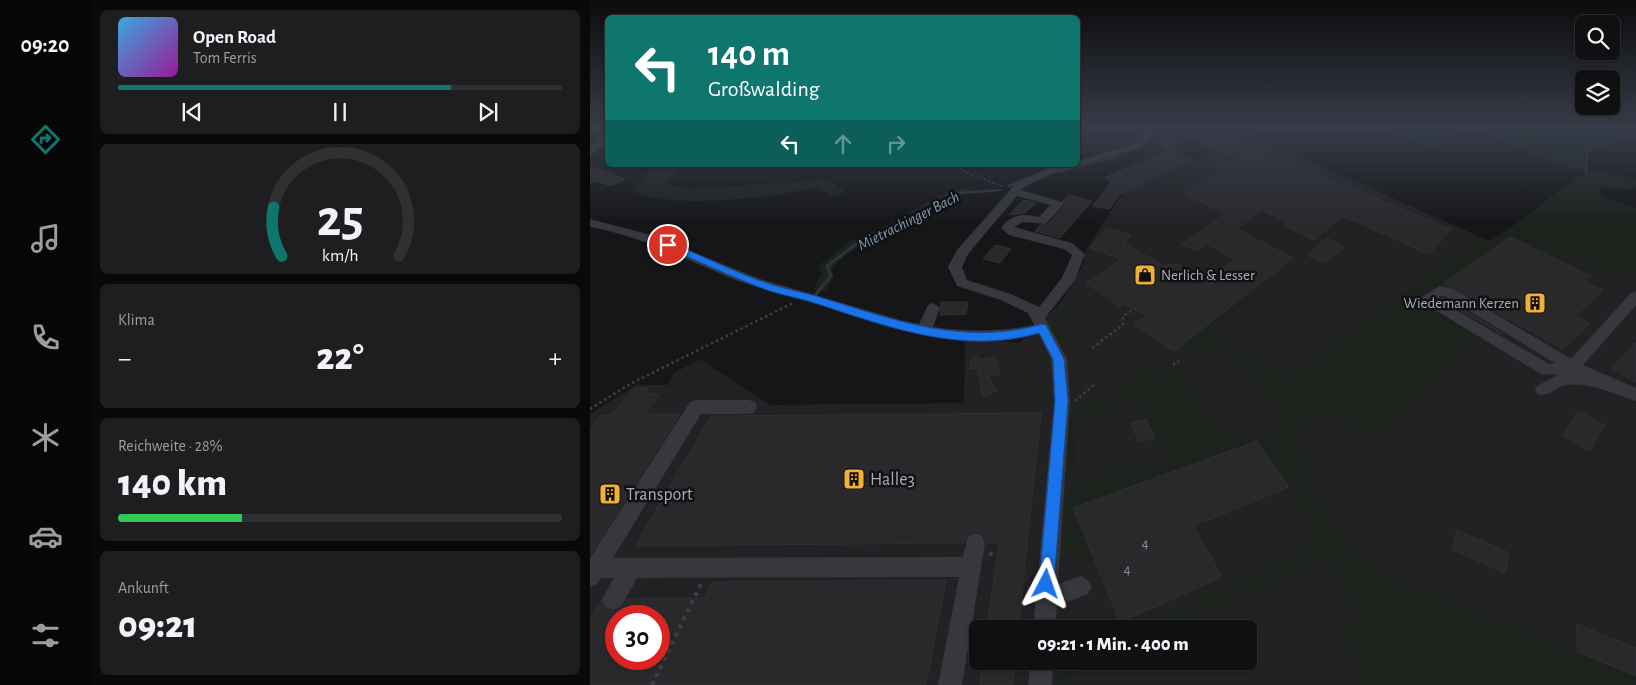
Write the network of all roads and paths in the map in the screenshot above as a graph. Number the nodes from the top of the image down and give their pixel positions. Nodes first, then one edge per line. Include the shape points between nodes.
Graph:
1 (959, 167) edge
2 (1065, 167) edge
3 (1015, 192) junction
4 (590, 223) edge
5 (805, 296) junction
6 (1636, 296) edge
7 (932, 308) dead end
8 (1135, 309) dead end
9 (1040, 324) junction
10 (924, 331) junction
11 (1092, 348) dead end
12 (1179, 361) dead end
13 (1173, 365) dead end
14 (1573, 367) junction
15 (1600, 380) junction
16 (1094, 385) dead end
17 (1543, 390) dead end
18 (1636, 395) edge
19 (718, 396) dead end
20 (1072, 404) dead end
21 (750, 406) dead end
22 (696, 407) junction
23 (590, 409) edge
24 (974, 543) dead end
25 (632, 567) junction
26 (970, 567) junction
27 (593, 572) edge
28 (1081, 587) dead end
29 (613, 599) dead end
30 (1046, 599) junction
31 (693, 602) dead end
32 (1045, 620) edge
33 (1041, 670) edge
34 (652, 685) edge
35 (950, 685) edge
36 (1040, 685) edge

1 - 3 path
2 - 3 street via 1029,180
3 - 9 street via 962,253 955,267 962,284 1006,297 1034,310
3 - 9 street via 1058,204 1042,221 1027,217 1016,220 1007,228 1068,246 1079,254 1064,287
4 - 5 street via 612,226 654,240 764,286
5 - 10 street via 904,328
5 - 23 path via 630,384
6 - 14 street
7 - 10 street
8 - 11 path via 1123,316 1122,325
9 - 10 street via 1017,336 949,335
9 - 30 street via 1059,359 1062,401
12 - 13 path
14 - 14 street via 1448,292 1439,291 1428,298 1547,370
14 - 15 street
15 - 17 street via 1563,379
15 - 18 street
16 - 20 path
19 - 22 street
21 - 22 street
22 - 27 street
24 - 26 street
25 - 26 street
25 - 27 street
25 - 29 street
26 - 35 street
28 - 30 street
30 - 32 street
31 - 34 path
33 - 36 street

